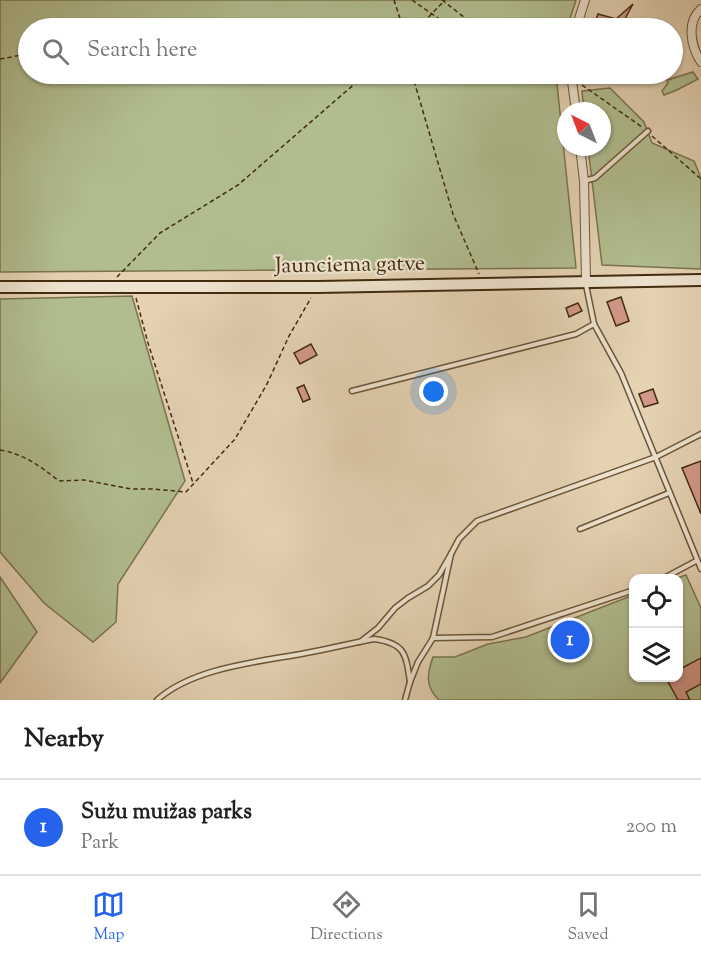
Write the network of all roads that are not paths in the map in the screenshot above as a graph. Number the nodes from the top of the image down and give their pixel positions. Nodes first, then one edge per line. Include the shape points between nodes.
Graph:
1 (585, 0) edge
2 (701, 9) edge
3 (579, 18) edge
4 (700, 61) edge
5 (572, 84) edge
6 (575, 102) edge
7 (648, 131) road end
8 (581, 156) edge
9 (584, 182) junction
10 (701, 280) edge
11 (586, 281) junction
12 (0, 287) edge
13 (594, 324) junction
14 (352, 391) dead end
15 (701, 434) edge
16 (656, 458) junction
17 (669, 493) junction
18 (580, 529) dead end
19 (451, 554) junction
20 (696, 561) junction
21 (701, 569) edge
22 (673, 574) edge
23 (629, 591) edge
24 (433, 638) junction
25 (360, 642) junction
26 (410, 682) junction
27 (157, 700) edge
28 (405, 700) edge

1 - 3 street
2 - 4 street via 691,25 693,47
5 - 6 street
7 - 9 lane via 595,178
8 - 9 street
9 - 11 street
10 - 11 main road, Jaunciema gatve
11 - 12 main road, Jaunciema gatve via 318,287
11 - 13 lane
13 - 14 lane via 576,334
13 - 16 lane via 621,373
15 - 16 lane
16 - 17 lane
16 - 19 lane via 477,521
17 - 18 lane
17 - 20 lane
19 - 24 lane
19 - 25 lane via 428,586 408,597
20 - 21 lane
20 - 22 lane
23 - 24 lane via 492,638
24 - 26 lane
25 - 26 lane via 390,641 403,651
25 - 27 lane via 209,673
26 - 28 lane

